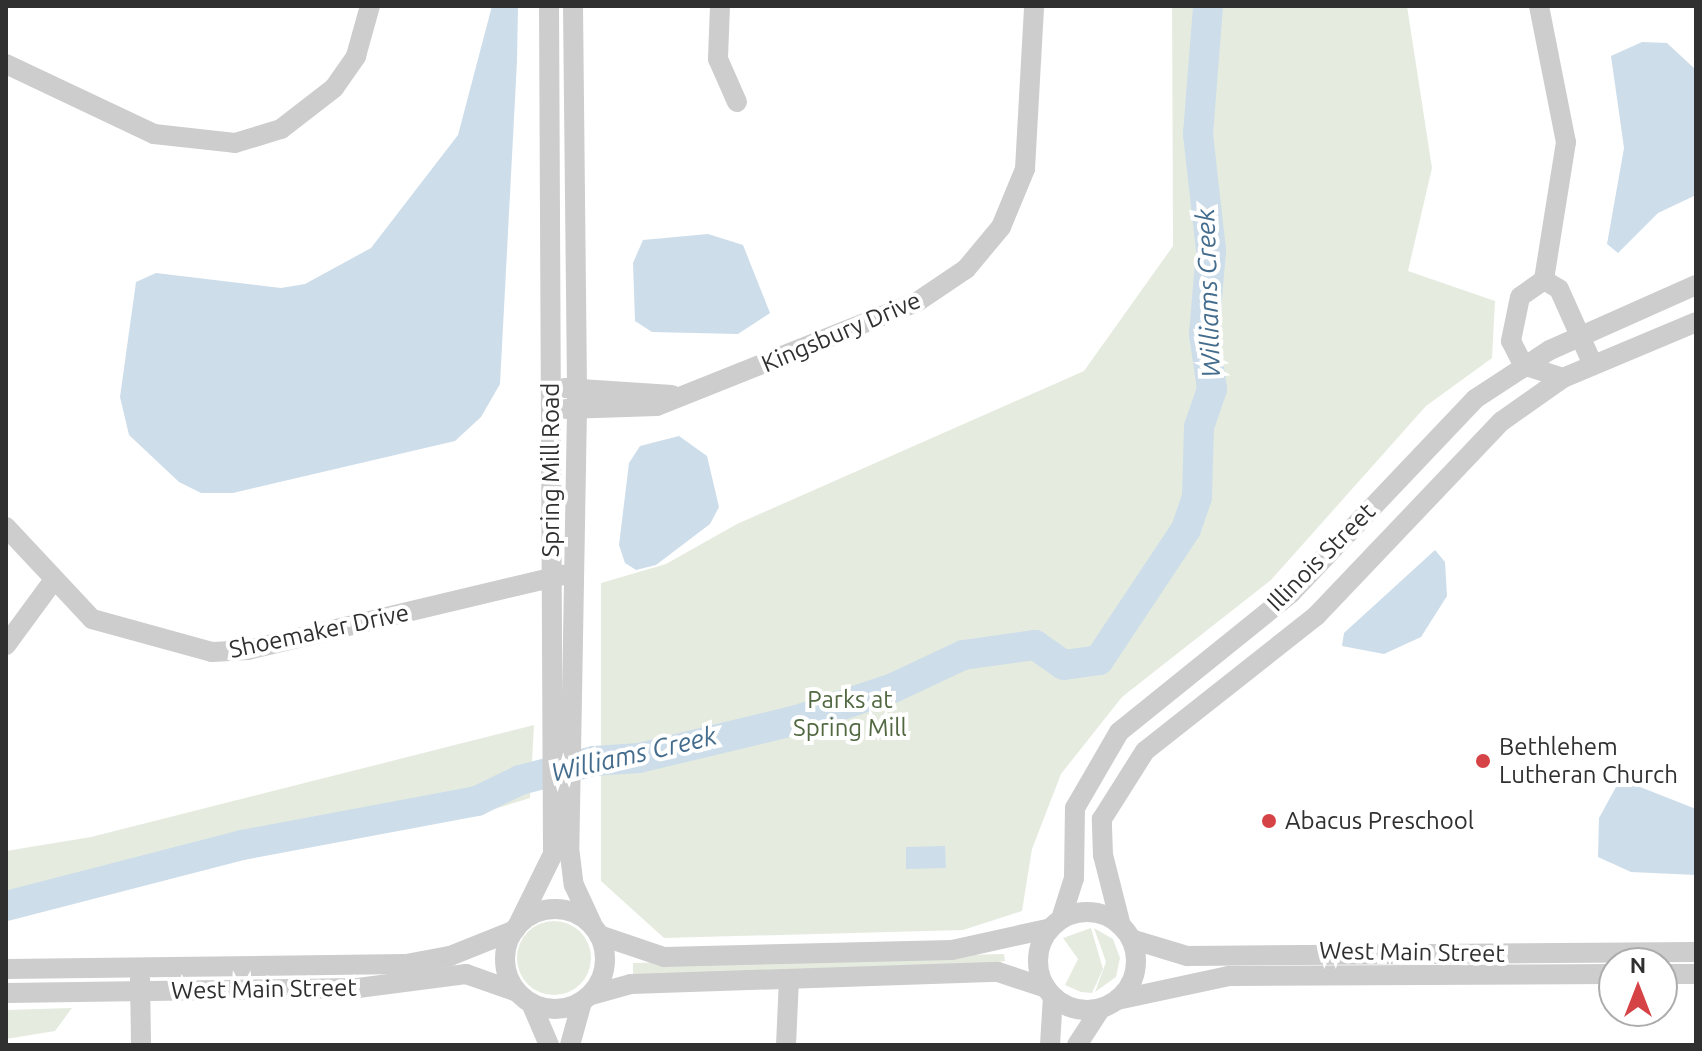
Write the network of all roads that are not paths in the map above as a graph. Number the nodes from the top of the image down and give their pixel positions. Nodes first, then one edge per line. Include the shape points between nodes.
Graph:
1 (370, 6) edge
2 (549, 6) edge
3 (573, 6) edge
4 (720, 6) edge
5 (1034, 6) edge
6 (1539, 6) edge
7 (6, 64) edge
8 (737, 102) dead end
9 (1544, 280) junction
10 (1696, 285) edge
11 (1696, 322) edge
12 (1580, 336) junction
13 (1523, 365) junction
14 (1593, 365) junction
15 (1563, 378) junction
16 (577, 388) junction
17 (672, 395) junction
18 (550, 399) junction
19 (577, 409) junction
20 (6, 527) edge
21 (576, 572) junction
22 (552, 578) junction
23 (53, 581) junction
24 (6, 645) edge
25 (562, 732) junction
26 (562, 800) junction
27 (1056, 924) junction
28 (516, 927) junction
29 (595, 930) junction
30 (1126, 932) junction
31 (1696, 952) edge
32 (140, 967) junction
33 (6, 969) edge
34 (1598, 974) edge
35 (789, 980) junction
36 (140, 991) junction
37 (1050, 992) junction
38 (6, 993) edge
39 (524, 997) junction
40 (586, 998) junction
41 (1109, 1004) junction
42 (141, 1045) edge
43 (549, 1045) edge
44 (570, 1045) edge
45 (786, 1045) edge
46 (1050, 1045) edge
47 (1077, 1045) edge

1 - 7 street via 356,56 334,88 281,129 235,143 154,134
2 - 18 street, Spring Mill Road
3 - 16 street, Spring Mill Road
4 - 8 street via 718,59
5 - 17 street, Kingsbury Drive via 1025,169 982,253 917,302
6 - 9 street via 1566,142
9 - 12 street via 1559,289
9 - 13 street via 1526,289 1513,320 1511,341
10 - 12 street, Illinois Street
11 - 14 street, Illinois Street
12 - 13 street, Illinois Street
12 - 14 street
13 - 15 street
13 - 27 street, Illinois Street via 1455,416 1297,587 1109,743 1075,808 1074,878
14 - 15 street, Illinois Street
15 - 30 street, Illinois Street via 1484,434 1316,616 1145,751 1102,819 1103,855
16 - 17 street, Kingsbury Drive
16 - 18 street, Kingsbury Drive
16 - 19 street, Spring Mill Road
17 - 19 street, Kingsbury Drive via 657,406
18 - 19 street, Kingsbury Drive
18 - 22 street, Spring Mill Road
19 - 21 street, Spring Mill Road
20 - 23 street, Shoemaker Drive
21 - 22 street, Shoemaker Drive
21 - 25 street, Spring Mill Road
22 - 23 street, Shoemaker Drive via 212,652 107,626
22 - 25 street, Spring Mill Road
23 - 24 street
25 - 26 street, Spring Mill Road
26 - 28 street, Spring Mill Road via 550,872
26 - 29 street, Spring Mill Road via 572,879
27 - 29 street via 952,950 664,957 631,951
27 - 30 street via 1092,913
27 - 37 street via 1038,957
28 - 29 street via 555,909
28 - 32 street, West Main Street via 421,962
28 - 39 street via 505,961
29 - 40 street via 604,971
30 - 31 street, West Main Street via 1187,956
30 - 41 street via 1135,969
32 - 33 street, West Main Street
32 - 36 street
34 - 41 street, West Main Street via 1229,976
35 - 37 street via 998,972
35 - 40 street via 631,984
35 - 45 street
36 - 38 street, West Main Street
36 - 39 street, West Main Street via 358,988 474,974
36 - 42 street
37 - 41 street via 1076,1009
37 - 46 street
39 - 40 street via 562,1009
39 - 43 street
40 - 44 street
41 - 47 street

